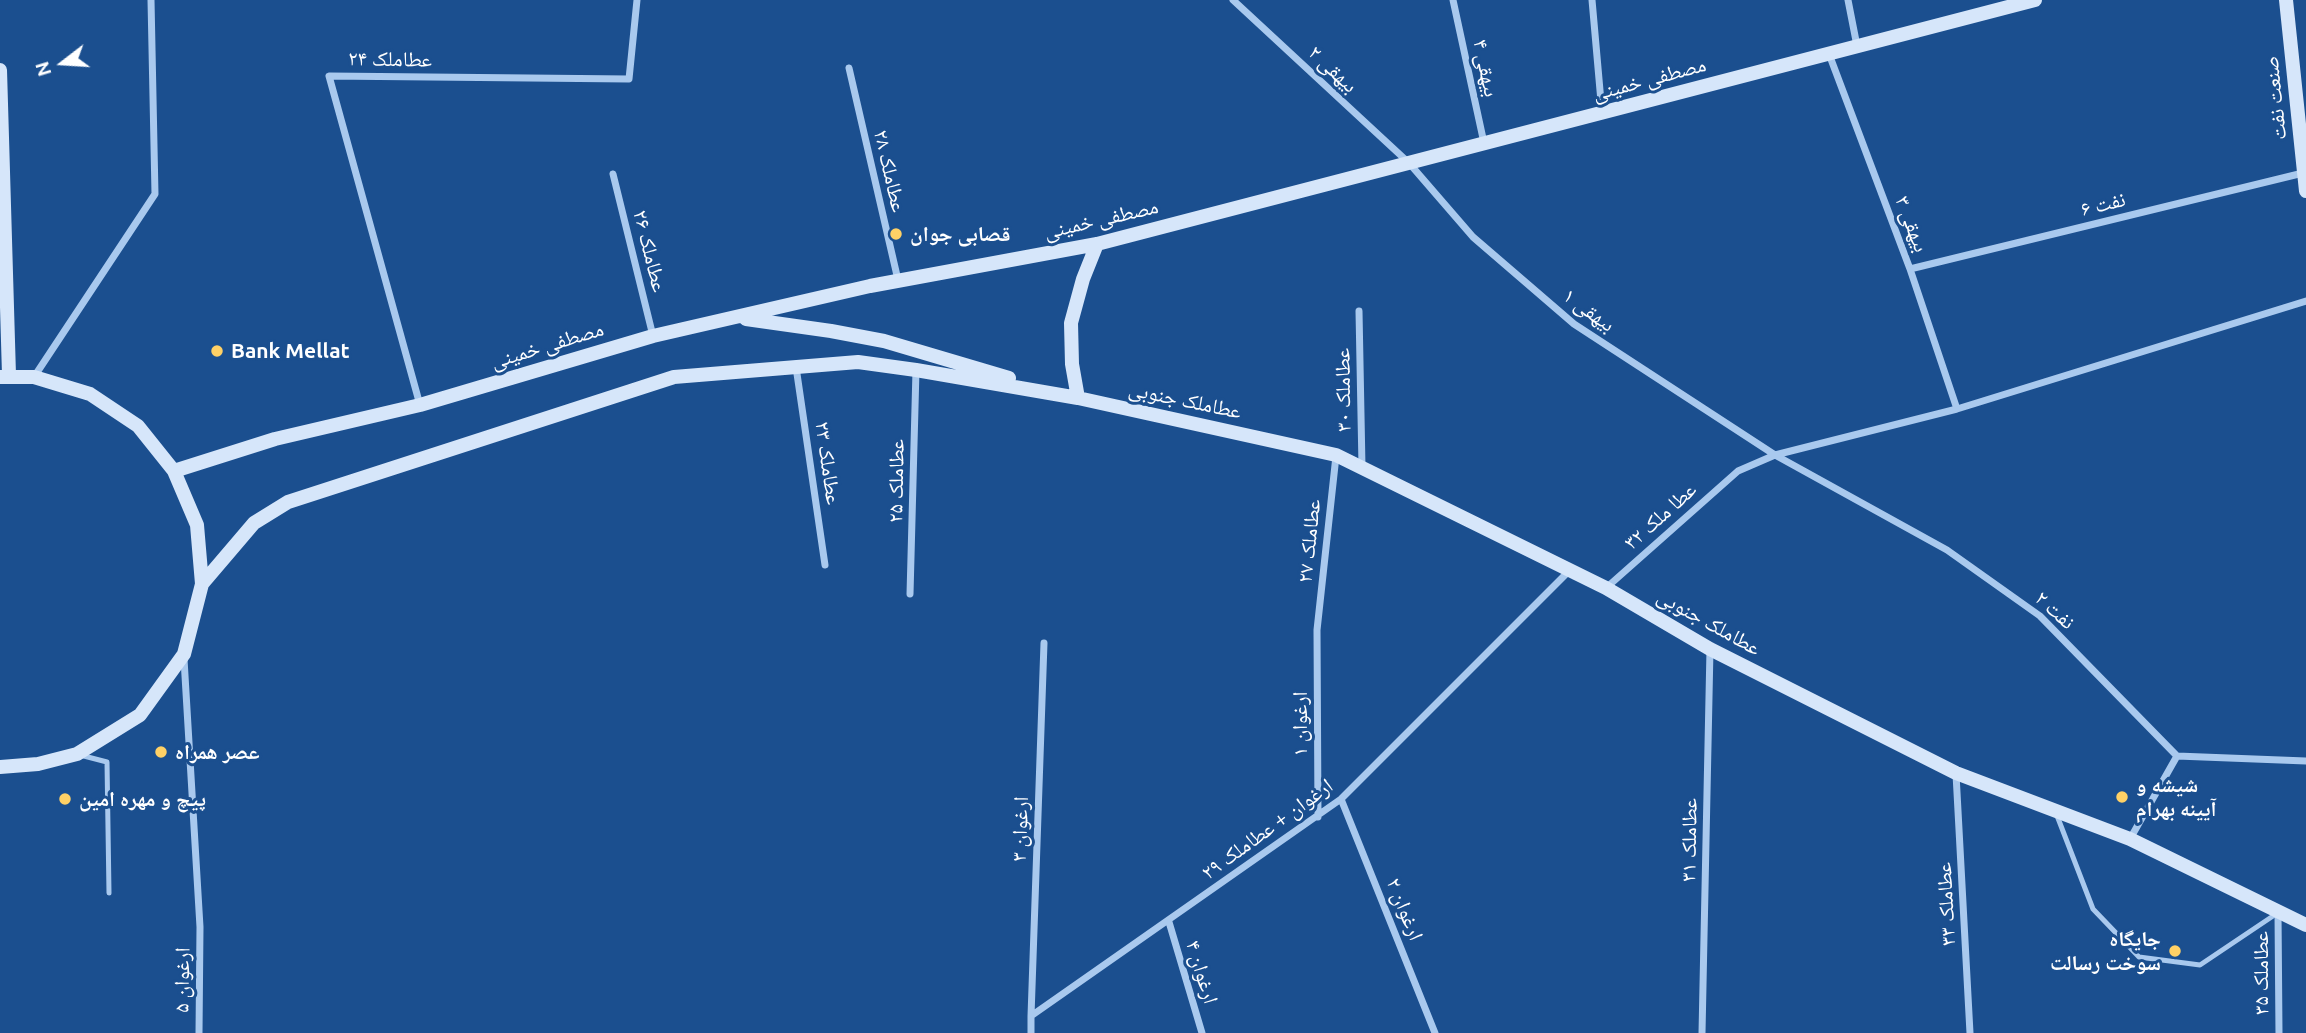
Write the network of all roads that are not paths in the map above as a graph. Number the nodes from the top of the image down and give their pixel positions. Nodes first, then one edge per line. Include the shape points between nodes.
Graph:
1 (151, 0) edge
2 (637, 0) edge
3 (1233, 0) edge
4 (1454, 0) edge
5 (1592, 0) edge
6 (1848, 0) edge
7 (2035, 0) edge
8 (2286, 0) edge
9 (1857, 46) junction
10 (1829, 54) junction
11 (849, 68) dead end
12 (0, 69) edge
13 (1602, 113) junction
14 (1, 127) edge
15 (1484, 143) junction
16 (1409, 163) junction
17 (2304, 173) junction
18 (613, 174) dead end
19 (2306, 191) edge
20 (1097, 244) junction
21 (3, 269) edge
22 (1910, 269) junction
23 (898, 281) junction
24 (2306, 301) edge
25 (1359, 311) dead end
26 (735, 318) junction
27 (653, 336) junction
28 (796, 366) junction
29 (916, 370) junction
30 (5, 376) edge
31 (34, 377) junction
32 (1078, 398) junction
33 (420, 405) junction
34 (1956, 409) junction
35 (1336, 455) junction
36 (1775, 455) junction
37 (1362, 468) junction
38 (174, 471) junction
39 (825, 565) dead end
40 (1570, 570) junction
41 (202, 584) junction
42 (1606, 588) junction
43 (910, 594) dead end
44 (1317, 631) joint
45 (1044, 643) dead end
46 (1710, 649) junction
47 (184, 654) junction
48 (77, 754) junction
49 (2176, 756) junction
50 (2306, 761) edge
51 (0, 766) edge
52 (1956, 773) junction
53 (1341, 799) junction
54 (2055, 810) junction
55 (1318, 817) junction
56 (2130, 839) junction
57 (109, 893) dead end
58 (2278, 912) junction
59 (1169, 922) junction
60 (2306, 925) edge
61 (1031, 1016) junction
62 (199, 1033) edge
63 (1031, 1033) edge
64 (1202, 1033) edge
65 (1435, 1033) edge
66 (1702, 1033) edge
67 (1970, 1033) edge
68 (2280, 1033) edge

1 - 31 street via 155,194
2 - 33 street, عطاملک ۲۴ via 629,79 329,76
3 - 16 street, بیهقی ۲
4 - 15 street, بیهقی ۴
5 - 13 street
6 - 9 street
7 - 9 main road, مصطفی خمینی
8 - 17 main road, صنعت نفت
9 - 10 main road, مصطفی خمینی
10 - 13 main road, مصطفی خمینی
10 - 22 street, بیهقی ۳
11 - 23 street, عطاملک ۲۸
12 - 14 main road
13 - 15 main road, مصطفی خمینی
14 - 21 main road
15 - 16 main road, مصطفی خمینی
16 - 20 main road, مصطفی خمینی
16 - 36 street, بیهقی ۱ via 1473,237 1574,324
17 - 19 main road, صنعت نفت
17 - 22 street, نفت ۶
18 - 27 street, عطاملک ۲۶
20 - 23 main road, مصطفی خمینی
20 - 32 main road via 1070,323
21 - 30 main road
22 - 34 street, بیهقی ۳
23 - 26 main road, مصطفی خمینی
24 - 34 street, عطا ملک ۳۲
25 - 37 street, عطاملک ۳۰
26 - 27 main road, مصطفی خمینی
26 - 32 main road via 884,341
27 - 33 main road, مصطفی خمینی
28 - 29 main road via 858,362
28 - 39 street, عطاملک ۲۳
28 - 41 main road via 674,377 288,502 254,523
29 - 32 main road
29 - 43 street, عطاملک ۲۵
30 - 31 main road
31 - 38 main road via 89,394 138,426
32 - 35 main road, عطاملک جنوبی
33 - 38 main road, مصطفی خمینی via 275,439
34 - 36 street, عطا ملک ۳۲
35 - 37 main road, عطاملک جنوبی
35 - 44 street, عطاملک ۲۷
36 - 42 street, عطا ملک ۳۲ via 1738,471
36 - 49 street, نفت ۲ via 1947,550 2040,617
37 - 40 main road, عطاملک جنوبی
38 - 41 main road via 197,525
40 - 42 main road, عطاملک جنوبی
40 - 53 street, ارغوان + عطاملک ۲۹
41 - 47 main road
42 - 46 main road, عطاملک جنوبی
44 - 55 street, ارغوان ۱
45 - 61 street, ارغوان ۳
46 - 52 main road, عطاملک جنوبی
46 - 66 street, عطاملک ۳۱
47 - 48 main road via 140,715
47 - 62 street, ارغوان ۵ via 200,927
48 - 51 main road via 38,764
48 - 57 lane via 107,762
49 - 50 street
49 - 56 street
52 - 54 main road, عطاملک جنوبی
52 - 67 street, عطاملک ۳۳
53 - 55 street, ارغوان + عطاملک ۲۹
53 - 65 street, ارغوان ۲
54 - 56 main road, عطاملک جنوبی
54 - 58 lane via 2093,909 2139,957 2200,965
55 - 59 street, ارغوان + عطاملک ۲۹
56 - 58 main road, عطاملک جنوبی
58 - 60 main road, عطاملک جنوبی
58 - 68 street, عطاملک ۳۵
59 - 61 street, ارغوان + عطاملک ۲۹
59 - 64 street, ارغوان ۴
61 - 63 street

